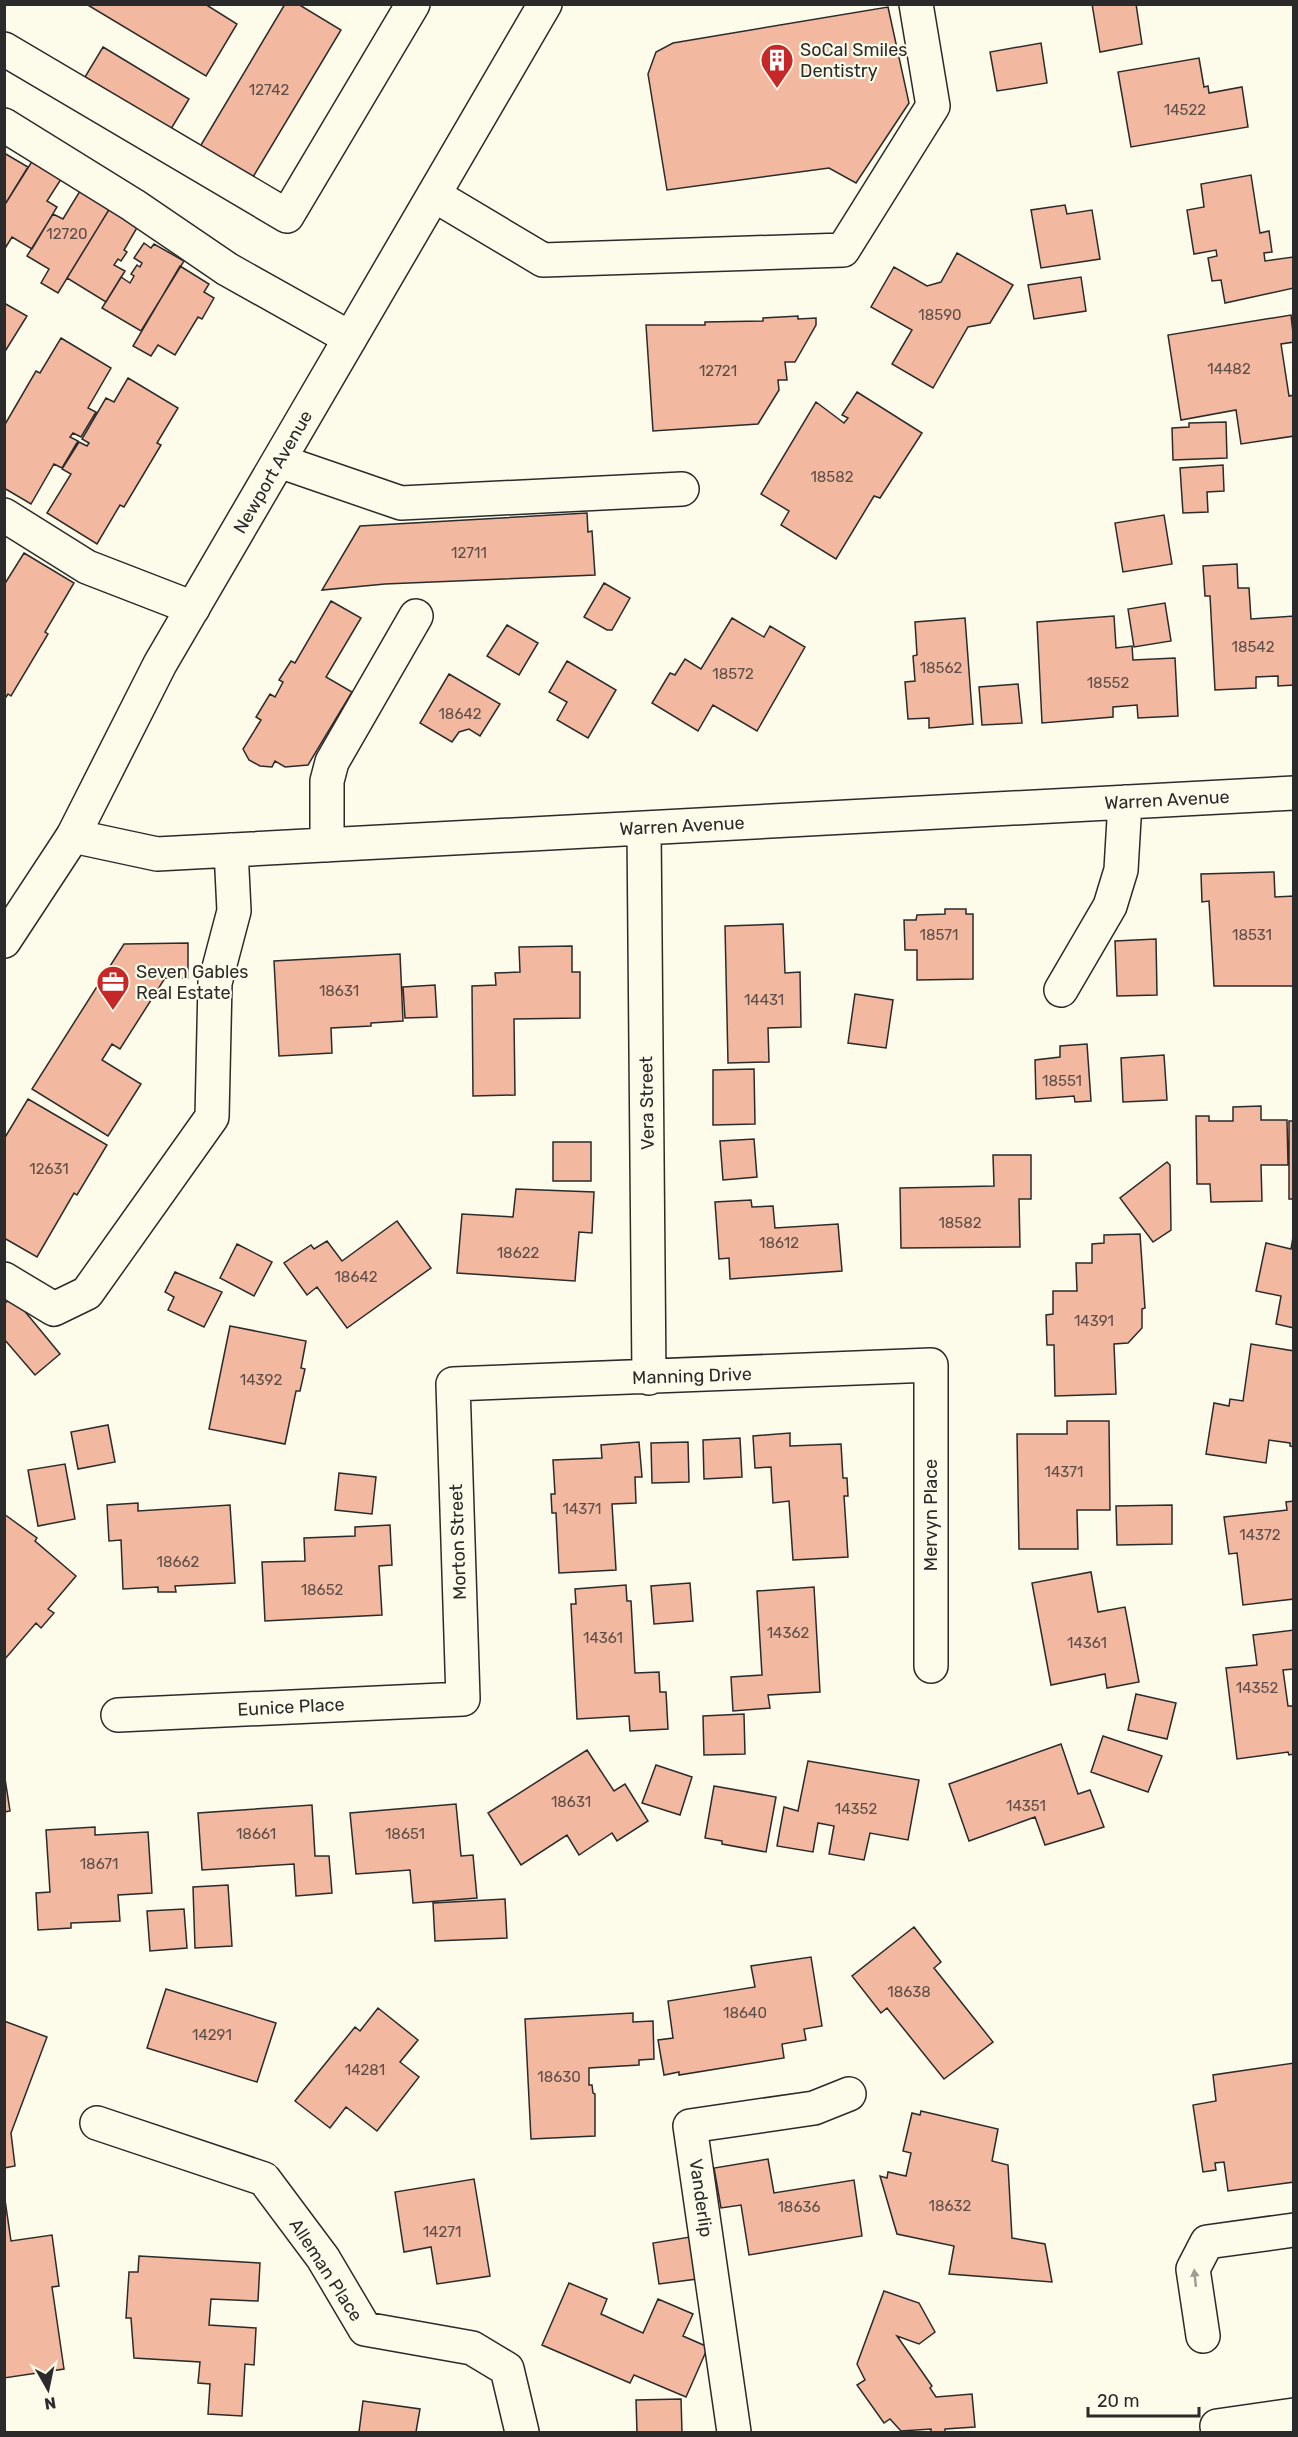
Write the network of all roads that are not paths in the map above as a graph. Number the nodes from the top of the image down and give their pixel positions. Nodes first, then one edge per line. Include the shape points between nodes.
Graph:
1 (413, 4) edge
2 (545, 4) edge
3 (916, 4) edge
4 (4, 49) edge
5 (4, 125) edge
6 (434, 195) junction
7 (350, 338) junction
8 (279, 461) junction
9 (682, 489) dead end
10 (4, 515) edge
11 (194, 608) junction
12 (416, 616) dead end
13 (1293, 793) edge
14 (1125, 802) junction
15 (644, 828) junction
16 (73, 836) junction
17 (327, 845) junction
18 (231, 850) junction
19 (4, 941) edge
20 (1061, 990) dead end
21 (4, 1279) edge
22 (931, 1365) joint
23 (649, 1378) junction
24 (453, 1384) joint
25 (931, 1666) dead end
26 (463, 1699) joint
27 (118, 1715) dead end
28 (849, 2094) dead end
29 (97, 2123) dead end
30 (1293, 2230) edge
31 (1203, 2336) dead end
32 (1293, 2415) edge
33 (522, 2433) edge
34 (734, 2433) edge
35 (1218, 2433) edge

1 - 4 street via 278,210
2 - 6 street, Newport Avenue
3 - 6 street via 933,106 843,250 543,260
5 - 7 street via 227,269
6 - 7 street, Newport Avenue
7 - 8 street, Newport Avenue
8 - 9 street via 401,504
8 - 11 street, Newport Avenue
10 - 11 street via 87,567
11 - 16 street, Newport Avenue via 160,664
12 - 17 street via 332,762 327,782
13 - 14 street, Warren Avenue
14 - 15 street, Warren Avenue
14 - 20 street via 1121,870 1110,906
15 - 17 street, Warren Avenue
15 - 23 street, Vera Street
16 - 18 street, Warren Avenue via 157,854
16 - 19 street, Newport Avenue
17 - 18 street, Warren Avenue
18 - 21 street via 234,912 214,983 212,1117 87,1293 54,1309
22 - 23 street, Manning Drive
22 - 25 street, Mervyn Place
23 - 24 street, Manning Drive
24 - 26 street, Morton Street
26 - 27 street, Eunice Place
28 - 34 street, Vanderlip via 814,2108 690,2126
29 - 33 street, Alleman Place via 264,2179 323,2258 365,2329 472,2348 507,2369
31 -> 30 street via 1193,2269 1207,2242
32 - 35 street via 1216,2426

